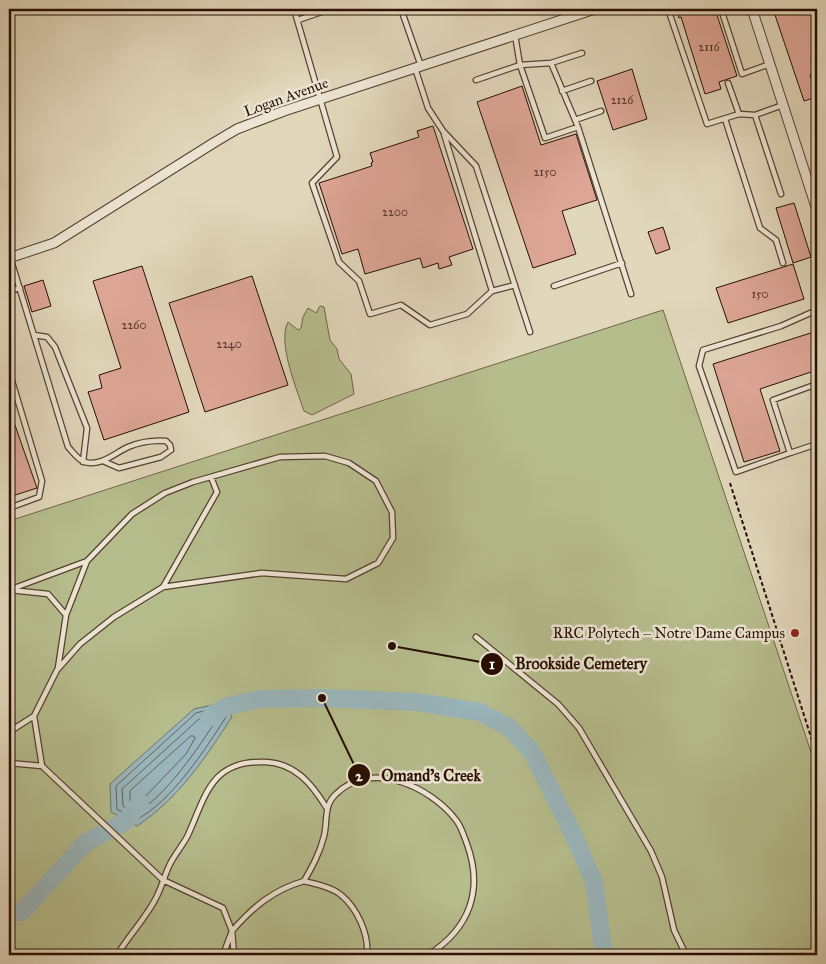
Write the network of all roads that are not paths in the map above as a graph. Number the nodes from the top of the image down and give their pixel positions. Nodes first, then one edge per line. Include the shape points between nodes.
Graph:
1 (294, 9) edge
2 (330, 9) edge
3 (401, 9) edge
4 (591, 9) edge
5 (668, 9) edge
6 (721, 9) edge
7 (752, 9) edge
8 (298, 20) junction
9 (515, 35) junction
10 (582, 52) dead end
11 (551, 62) junction
12 (770, 64) junction
13 (520, 65) junction
14 (418, 67) junction
15 (476, 80) dead end
16 (591, 82) dead end
17 (728, 83) dead end
18 (562, 91) junction
19 (320, 99) junction
20 (784, 105) junction
21 (601, 111) dead end
22 (739, 114) junction
23 (755, 115) junction
24 (725, 119) junction
25 (575, 120) junction
26 (578, 127) junction
27 (443, 131) junction
28 (781, 194) dead end
29 (817, 210) edge
30 (9, 256) edge
31 (622, 263) junction
32 (783, 263) dead end
33 (515, 285) junction
34 (554, 286) dead end
35 (20, 288) junction
36 (9, 291) edge
37 (492, 292) junction
38 (631, 294) dead end
39 (817, 310) edge
40 (530, 332) dead end
41 (34, 335) junction
42 (9, 371) edge
43 (817, 384) edge
44 (817, 444) edge
45 (790, 453) junction
46 (103, 461) junction
47 (83, 462) junction
48 (211, 477) junction
49 (9, 508) edge
50 (87, 561) junction
51 (163, 587) junction
52 (9, 590) edge
53 (66, 615) junction
54 (476, 637) dead end
55 (58, 670) junction
56 (34, 716) junction
57 (9, 732) edge
58 (9, 763) edge
59 (42, 766) junction
60 (326, 807) junction
61 (163, 880) junction
62 (304, 882) junction
63 (232, 931) junction
64 (117, 955) edge
65 (223, 955) edge
66 (234, 955) edge
67 (367, 955) edge
68 (428, 955) edge
69 (686, 955) edge

1 - 8 lane
2 - 8 lane
3 - 14 lane
4 - 9 street, Logan Avenue
5 - 24 lane via 707,124
6 - 12 lane via 742,74
7 - 12 street
8 - 19 lane
9 - 13 lane
9 - 14 street, Logan Avenue
10 - 11 lane
11 - 13 lane
11 - 18 lane
12 - 20 street
13 - 15 lane
13 - 26 lane via 545,138
14 - 19 street, Logan Avenue
14 - 27 lane via 428,108
16 - 18 lane
17 - 22 lane
18 - 25 lane
19 - 30 street, Logan Avenue via 238,129 54,243
19 - 37 lane via 337,157 312,183 338,262 359,281 370,314 401,304 430,325 467,314
20 - 23 lane
20 - 29 street
21 - 25 lane
22 - 23 lane
22 - 24 lane
23 - 28 lane
24 - 32 lane via 760,228 776,240
25 - 26 lane
26 - 31 lane
27 - 33 lane via 476,166
27 - 37 lane
30 - 35 lane
31 - 34 lane
31 - 38 lane
33 - 37 lane
33 - 40 lane
35 - 36 lane
35 - 41 lane
39 - 45 lane via 781,326 704,350 699,366 736,472
41 - 47 lane via 68,447
41 - 47 lane via 47,336 55,347 87,428
42 - 49 lane via 42,480 39,497
43 - 45 lane via 773,400
44 - 45 lane
46 - 46 lane via 143,442 166,441 170,445 171,450 161,458 119,468
46 - 47 lane
48 - 50 lane via 165,493 132,514
48 - 51 lane via 217,492
48 - 51 lane via 280,457 325,456 349,463 376,481 392,512 393,538 378,563 346,579 262,573
50 - 52 lane
50 - 53 lane
51 - 55 lane via 114,617 80,644
52 - 53 lane via 48,594
53 - 55 lane
54 - 69 lane via 558,704 579,728 651,851 662,876 674,930
55 - 56 lane
56 - 57 lane
56 - 59 lane
58 - 59 lane
59 - 61 lane
60 - 61 lane via 303,777 284,766 256,762 229,769 210,785
60 - 62 lane via 324,836
60 - 68 lane via 350,783 368,777 386,778 438,801 458,822 470,854 474,888 472,904 449,940
61 - 63 lane via 223,908
61 - 64 lane via 148,911
62 - 63 lane via 272,893
62 - 67 lane via 340,893 352,906 367,940
63 - 65 lane
63 - 66 lane

